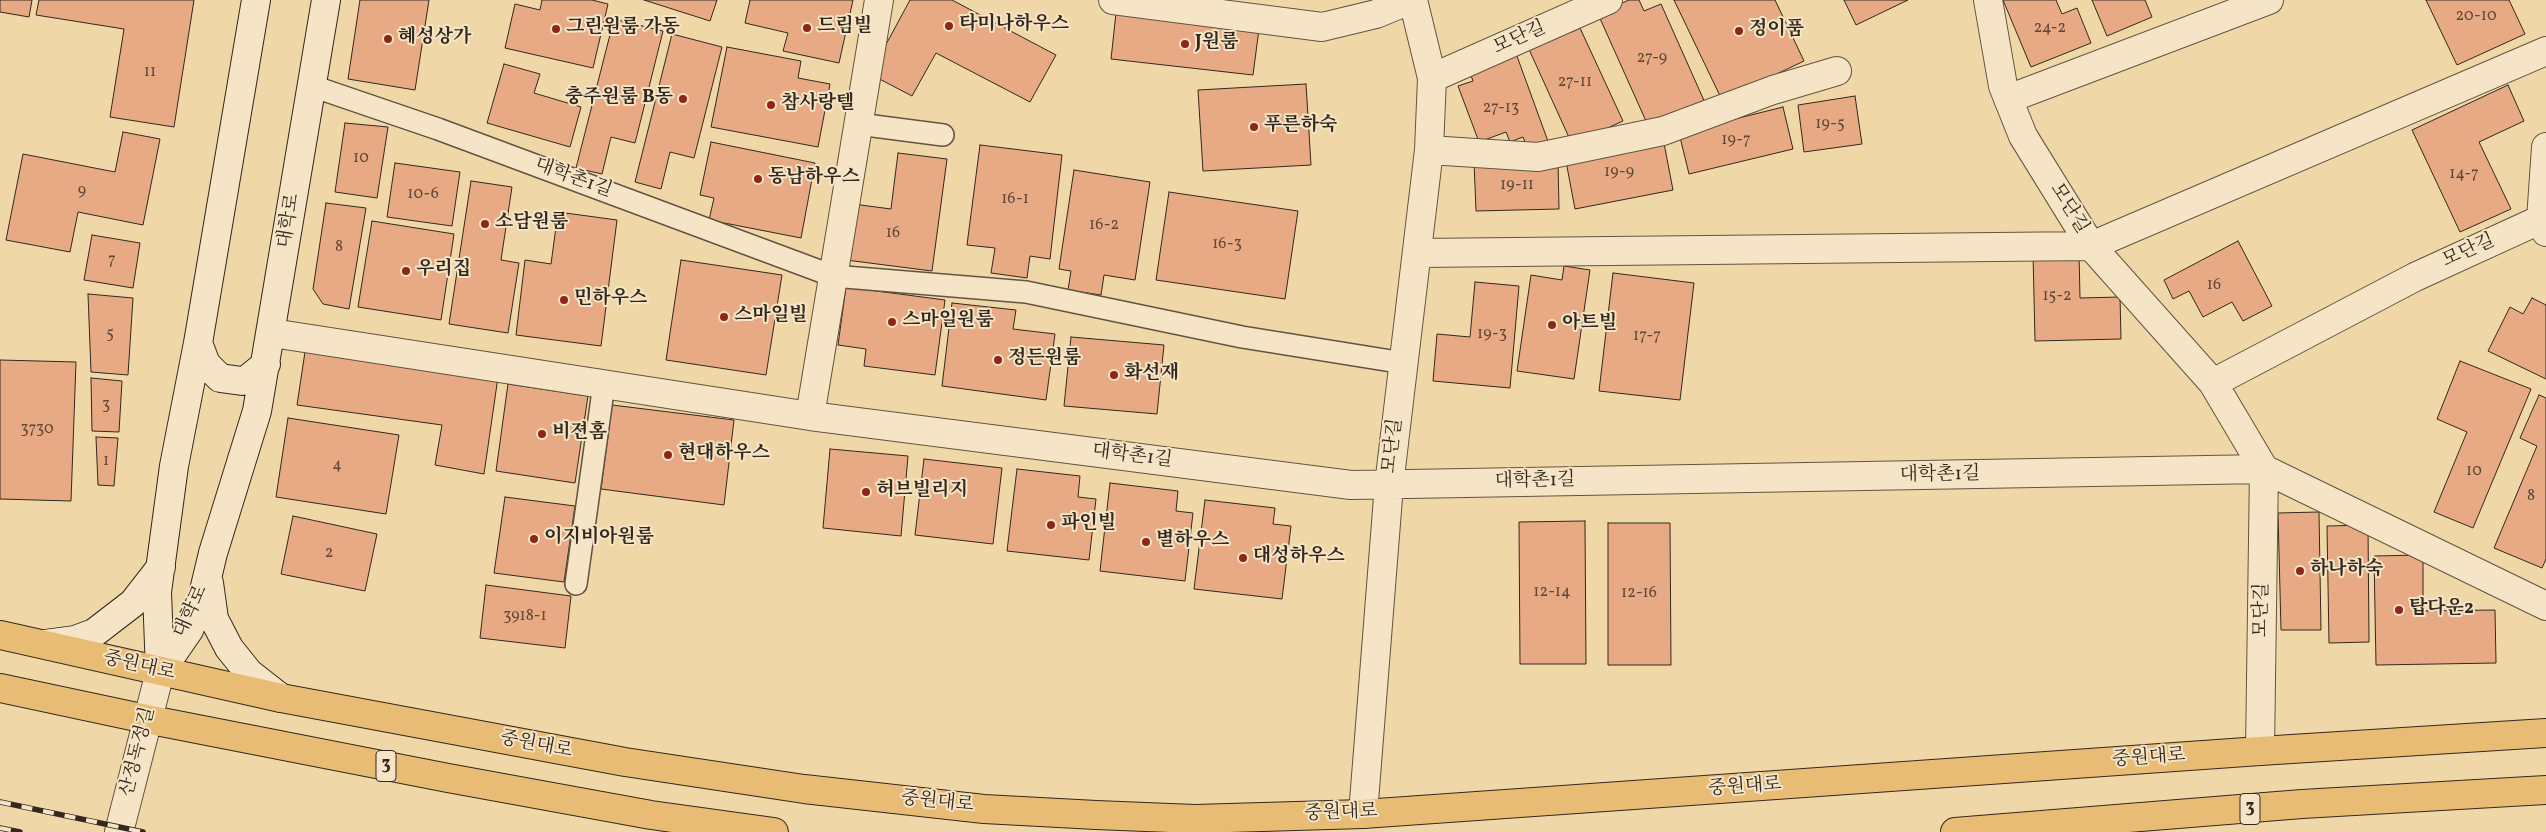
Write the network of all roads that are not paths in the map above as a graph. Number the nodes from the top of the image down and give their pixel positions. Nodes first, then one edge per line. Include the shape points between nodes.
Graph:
1 (256, 0) edge
2 (326, 0) edge
3 (878, 0) edge
4 (1113, 0) edge
5 (1411, 0) edge
6 (1608, 0) edge
7 (1988, 0) edge
8 (2269, 0) edge
9 (2546, 51) edge
10 (1837, 71) dead end
11 (1432, 78) junction
12 (312, 86) junction
13 (2008, 99) junction
14 (858, 124) junction
15 (943, 135) dead end
16 (2546, 147) edge
17 (1430, 150) junction
18 (2544, 223) edge
19 (2092, 246) junction
20 (1418, 254) junction
21 (833, 276) junction
22 (272, 333) junction
23 (198, 343) junction
24 (1404, 363) junction
25 (266, 364) junction
26 (2213, 383) junction
27 (604, 384) junction
28 (810, 416) junction
29 (2264, 469) junction
30 (1388, 485) junction
31 (161, 567) junction
32 (208, 575) junction
33 (576, 584) dead end
34 (2546, 606) edge
35 (0, 635) edge
36 (45, 644) junction
37 (160, 672) junction
38 (0, 688) edge
39 (281, 698) junction
40 (146, 719) junction
41 (2546, 734) edge
42 (2260, 751) junction
43 (2546, 790) edge
44 (1363, 814) junction
45 (119, 832) edge
46 (774, 832) edge
47 (1955, 832) edge

1 - 23 street, 대학로
2 - 12 street, 대학로
3 - 14 street
4 - 5 street via 1322,27 1376,14
5 - 11 street, 모단길
6 - 11 street, 모단길
7 - 13 street, 모단길
8 - 13 street
9 - 19 street
10 - 17 street via 1773,90 1663,131 1538,157
11 - 17 street, 모단길
12 - 21 lane, 대학촌1길 via 438,129
12 - 22 street, 대학로
13 - 19 street, 모단길 via 2023,136
14 - 15 lane
14 - 21 street
16 - 18 street
17 - 20 street, 모단길
18 - 26 street, 모단길 via 2415,277
19 - 20 street
19 - 26 street, 모단길
20 - 24 street, 모단길
21 - 24 lane, 대학촌1길 via 1026,292 1242,337
21 - 28 street
22 - 25 street, 대학로
22 - 27 street, 대학촌1길
23 - 25 street via 206,364 220,378 242,381
23 - 31 street, 대학로 via 174,466
24 - 30 street, 모단길
25 - 32 street, 대학로 via 257,411
26 - 29 street, 모단길
27 - 28 street, 대학촌1길
27 - 33 lane
28 - 30 street, 대학촌1길 via 1351,485
29 - 30 street, 대학촌1길
29 - 34 street
29 - 42 street, 모단길
30 - 44 street, 모단길
31 - 36 street via 133,603 94,633 75,640
31 - 37 street, 대학로 via 157,629
32 - 37 street, 대학로 via 189,630
32 - 39 street via 214,619 228,648 250,673
35 - 36 main road, 중원대로
36 - 37 main road, 중원대로
37 - 39 main road, 중원대로
37 - 40 street, 산정독정길
38 - 40 main road, 3
39 - 44 main road, 중원대로 via 625,762 974,808 1195,819
40 - 45 street, 산정독정길
40 - 46 main road, 3 via 651,815
41 - 42 main road, 중원대로
42 - 44 main road, 중원대로
43 - 47 main road, 3 via 2302,804

